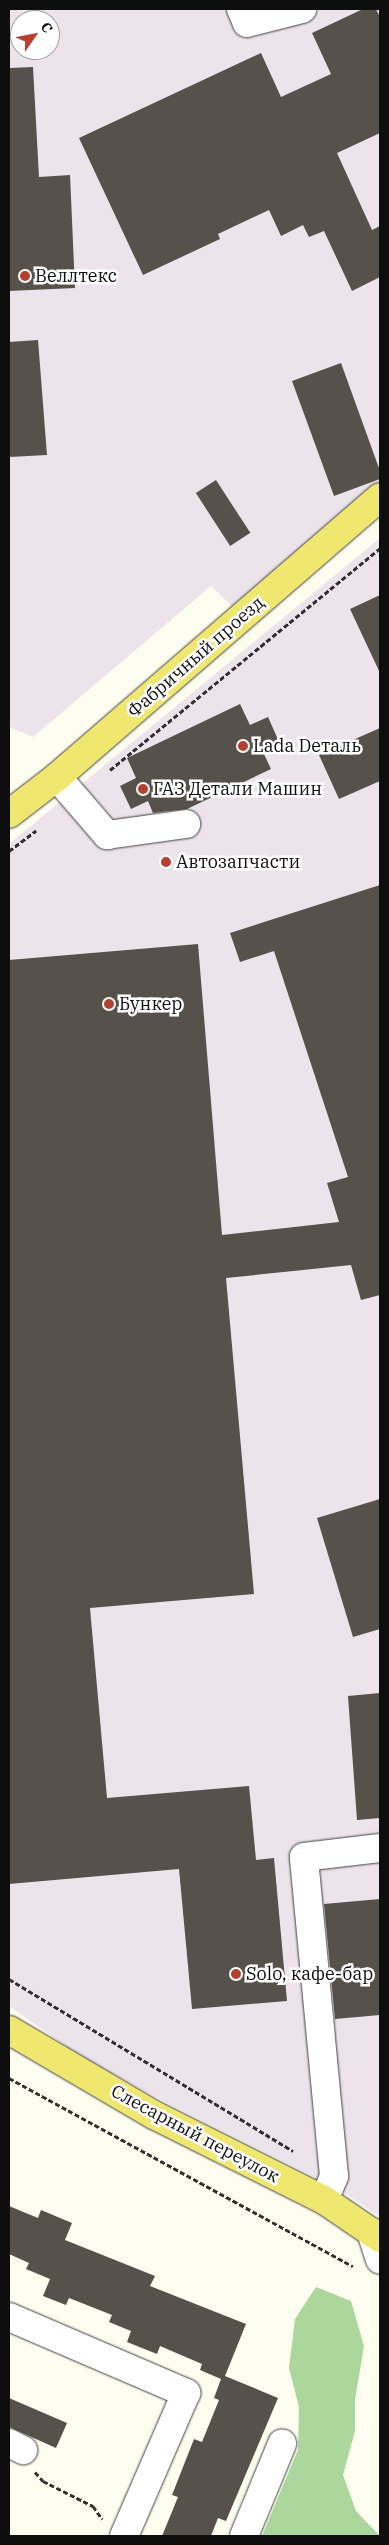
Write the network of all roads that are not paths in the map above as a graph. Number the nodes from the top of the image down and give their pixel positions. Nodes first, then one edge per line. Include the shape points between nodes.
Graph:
1 (242, 9) edge
2 (302, 9) edge
3 (380, 497) edge
4 (58, 777) junction
5 (9, 813) edge
6 (186, 824) dead end
7 (380, 1848) edge
8 (9, 2030) edge
9 (329, 2188) junction
10 (375, 2235) edge
11 (380, 2260) edge
12 (9, 2316) edge
13 (282, 2444) dead end
14 (124, 2536) edge
15 (244, 2536) edge

1 - 2 lane via 247,23
3 - 4 main road, Фабричный проезд
4 - 5 main road, Фабричный проезд
4 - 6 lane via 107,835
7 - 9 lane via 304,1857
8 - 9 main road, Слесарный переулок via 154,2115
9 - 10 main road, Слесарный переулок
10 - 11 lane
12 - 14 lane via 186,2392
13 - 15 lane

